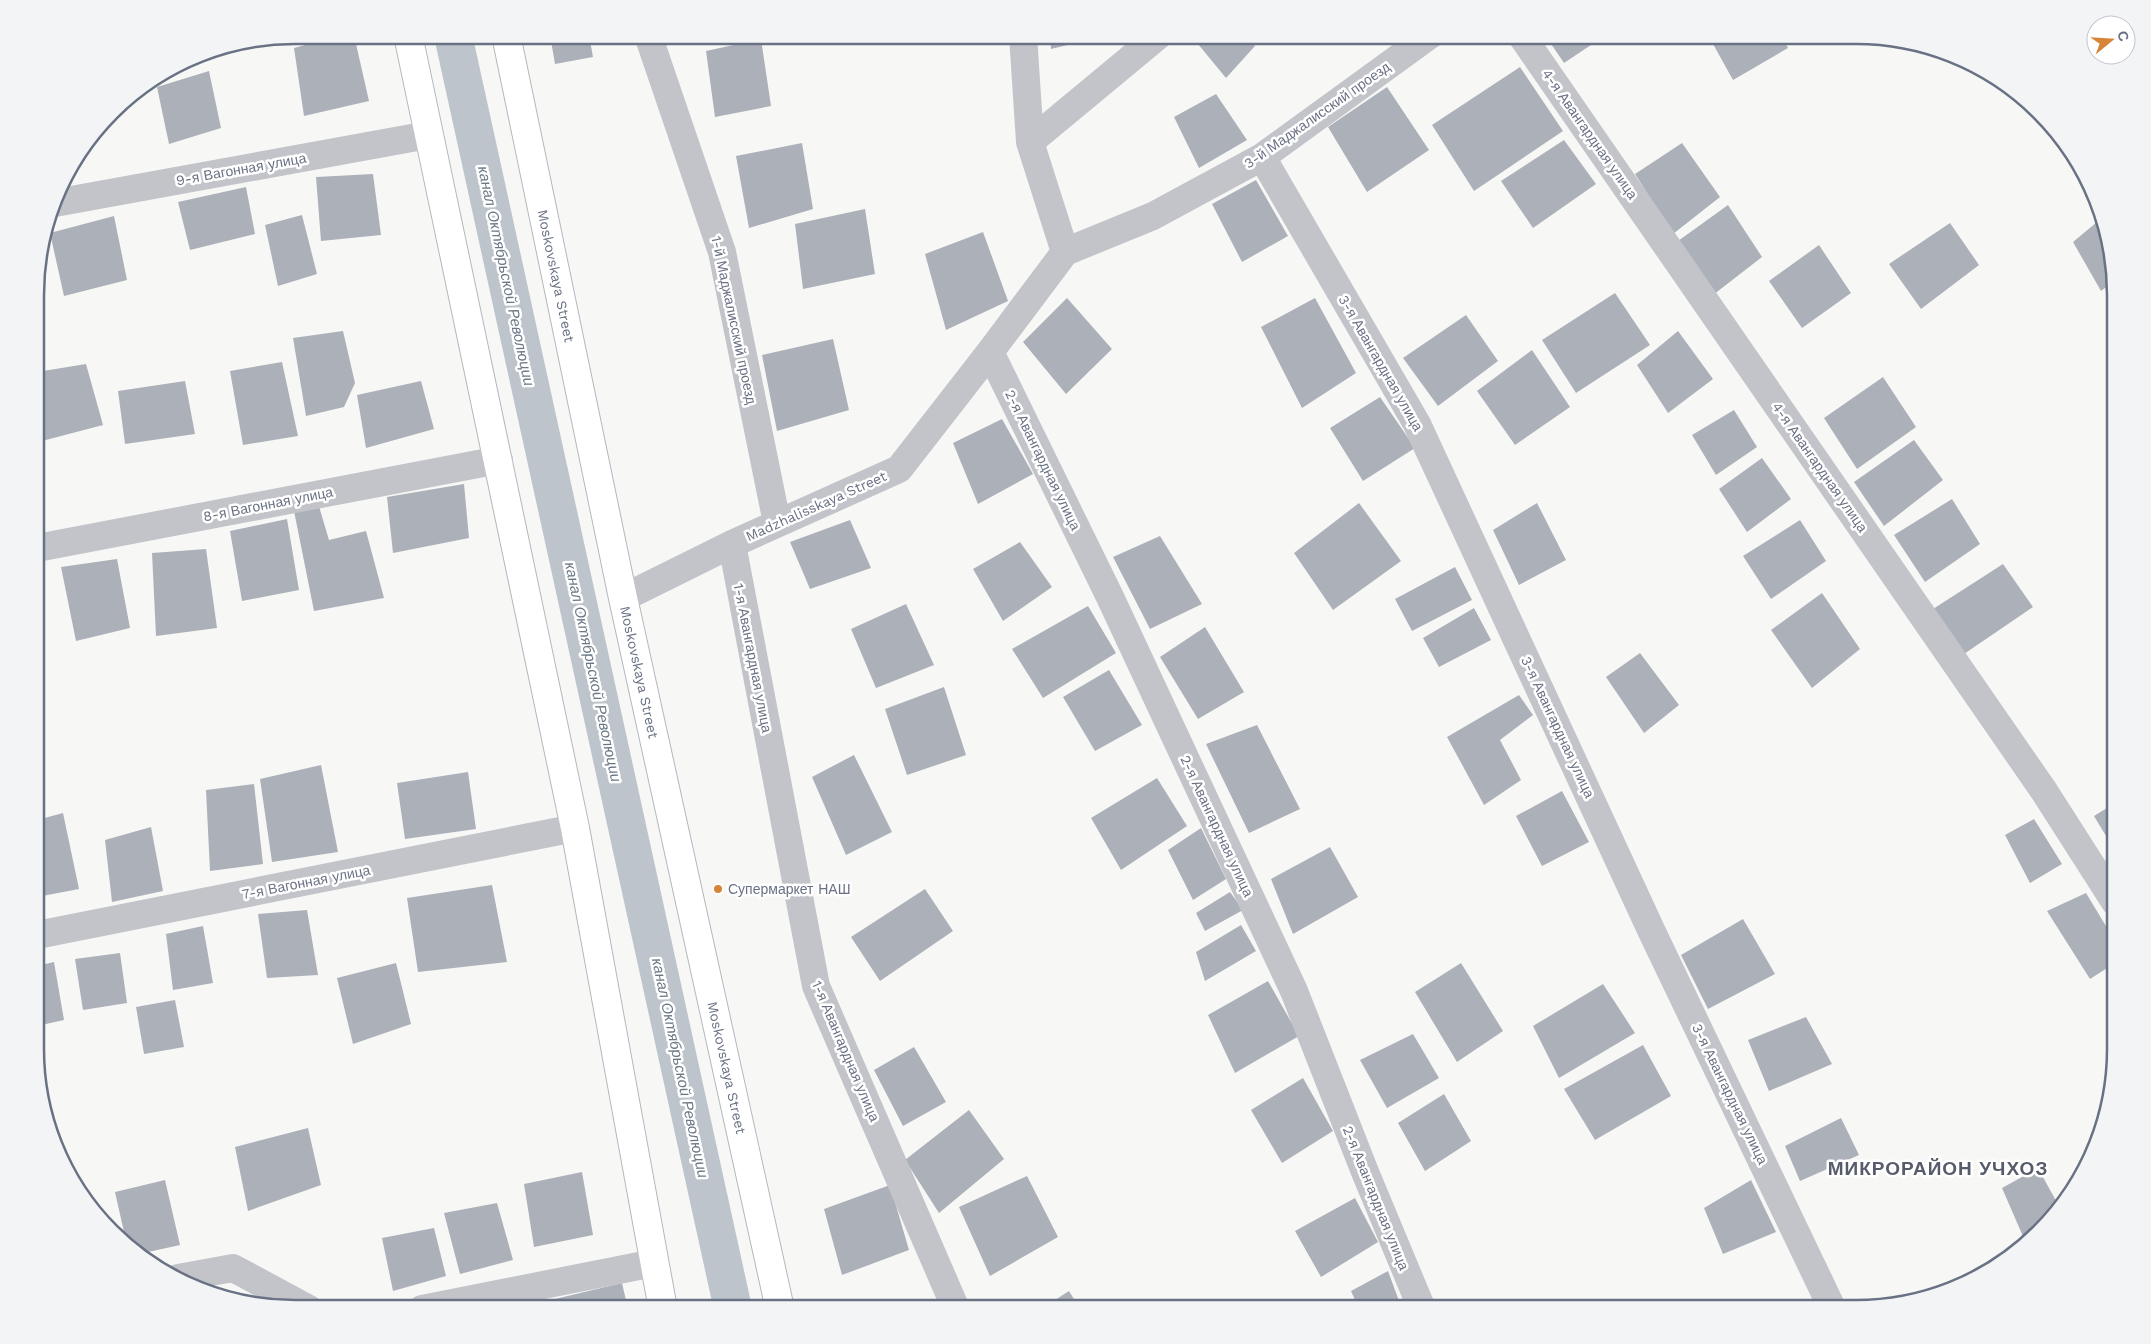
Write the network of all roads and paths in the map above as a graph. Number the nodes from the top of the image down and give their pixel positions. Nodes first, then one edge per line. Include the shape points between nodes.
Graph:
1 (410, 44) edge
2 (508, 44) edge
3 (651, 44) edge
4 (1024, 44) edge
5 (1148, 44) edge
6 (1418, 44) edge
7 (1527, 44) edge
8 (428, 135) junction
9 (1030, 142) junction
10 (1262, 157) junction
11 (62, 202) edge
12 (1065, 252) junction
13 (990, 352) junction
14 (499, 460) junction
15 (777, 523) junction
16 (732, 544) junction
17 (44, 547) edge
18 (623, 598) junction
19 (575, 828) junction
20 (2107, 888) edge
21 (44, 934) edge
22 (654, 1263) junction
23 (188, 1276) edge
24 (292, 1300) edge
25 (467, 1300) edge
26 (661, 1300) edge
27 (778, 1300) edge
28 (952, 1300) edge
29 (1418, 1300) edge
30 (1828, 1300) edge

1 - 8 main road
2 - 18 main road, Moskovskaya Street
3 - 15 street, 1-й Маджалисский проезд via 722,252
4 - 9 street
5 - 9 street
6 - 10 street, 3-й Маджалисский проезд
7 - 20 street, 4-я Авангардная улица via 2044,791
8 - 11 street, 9-я Вагонная улица
8 - 14 main road
9 - 12 street
10 - 12 street, 3-й Маджалисский проезд via 1153,216
10 - 30 street, 3-я Авангардная улица via 1417,424 1652,932
12 - 13 street, Madzhalisskaya Street
13 - 15 street, Madzhalisskaya Street via 899,469
13 - 29 street, 2-я Авангардная улица via 1110,597 1294,992
14 - 17 street, 8-я Вагонная улица
14 - 19 main road
15 - 16 street, Madzhalisskaya Street
16 - 18 street, Madzhalisskaya Street
16 - 28 street, 1-я Авангардная улица via 816,986
18 - 27 main road, Moskovskaya Street
19 - 21 street, 7-я Вагонная улица
19 - 22 main road
22 - 25 street
22 - 26 main road
23 - 24 street via 233,1268

